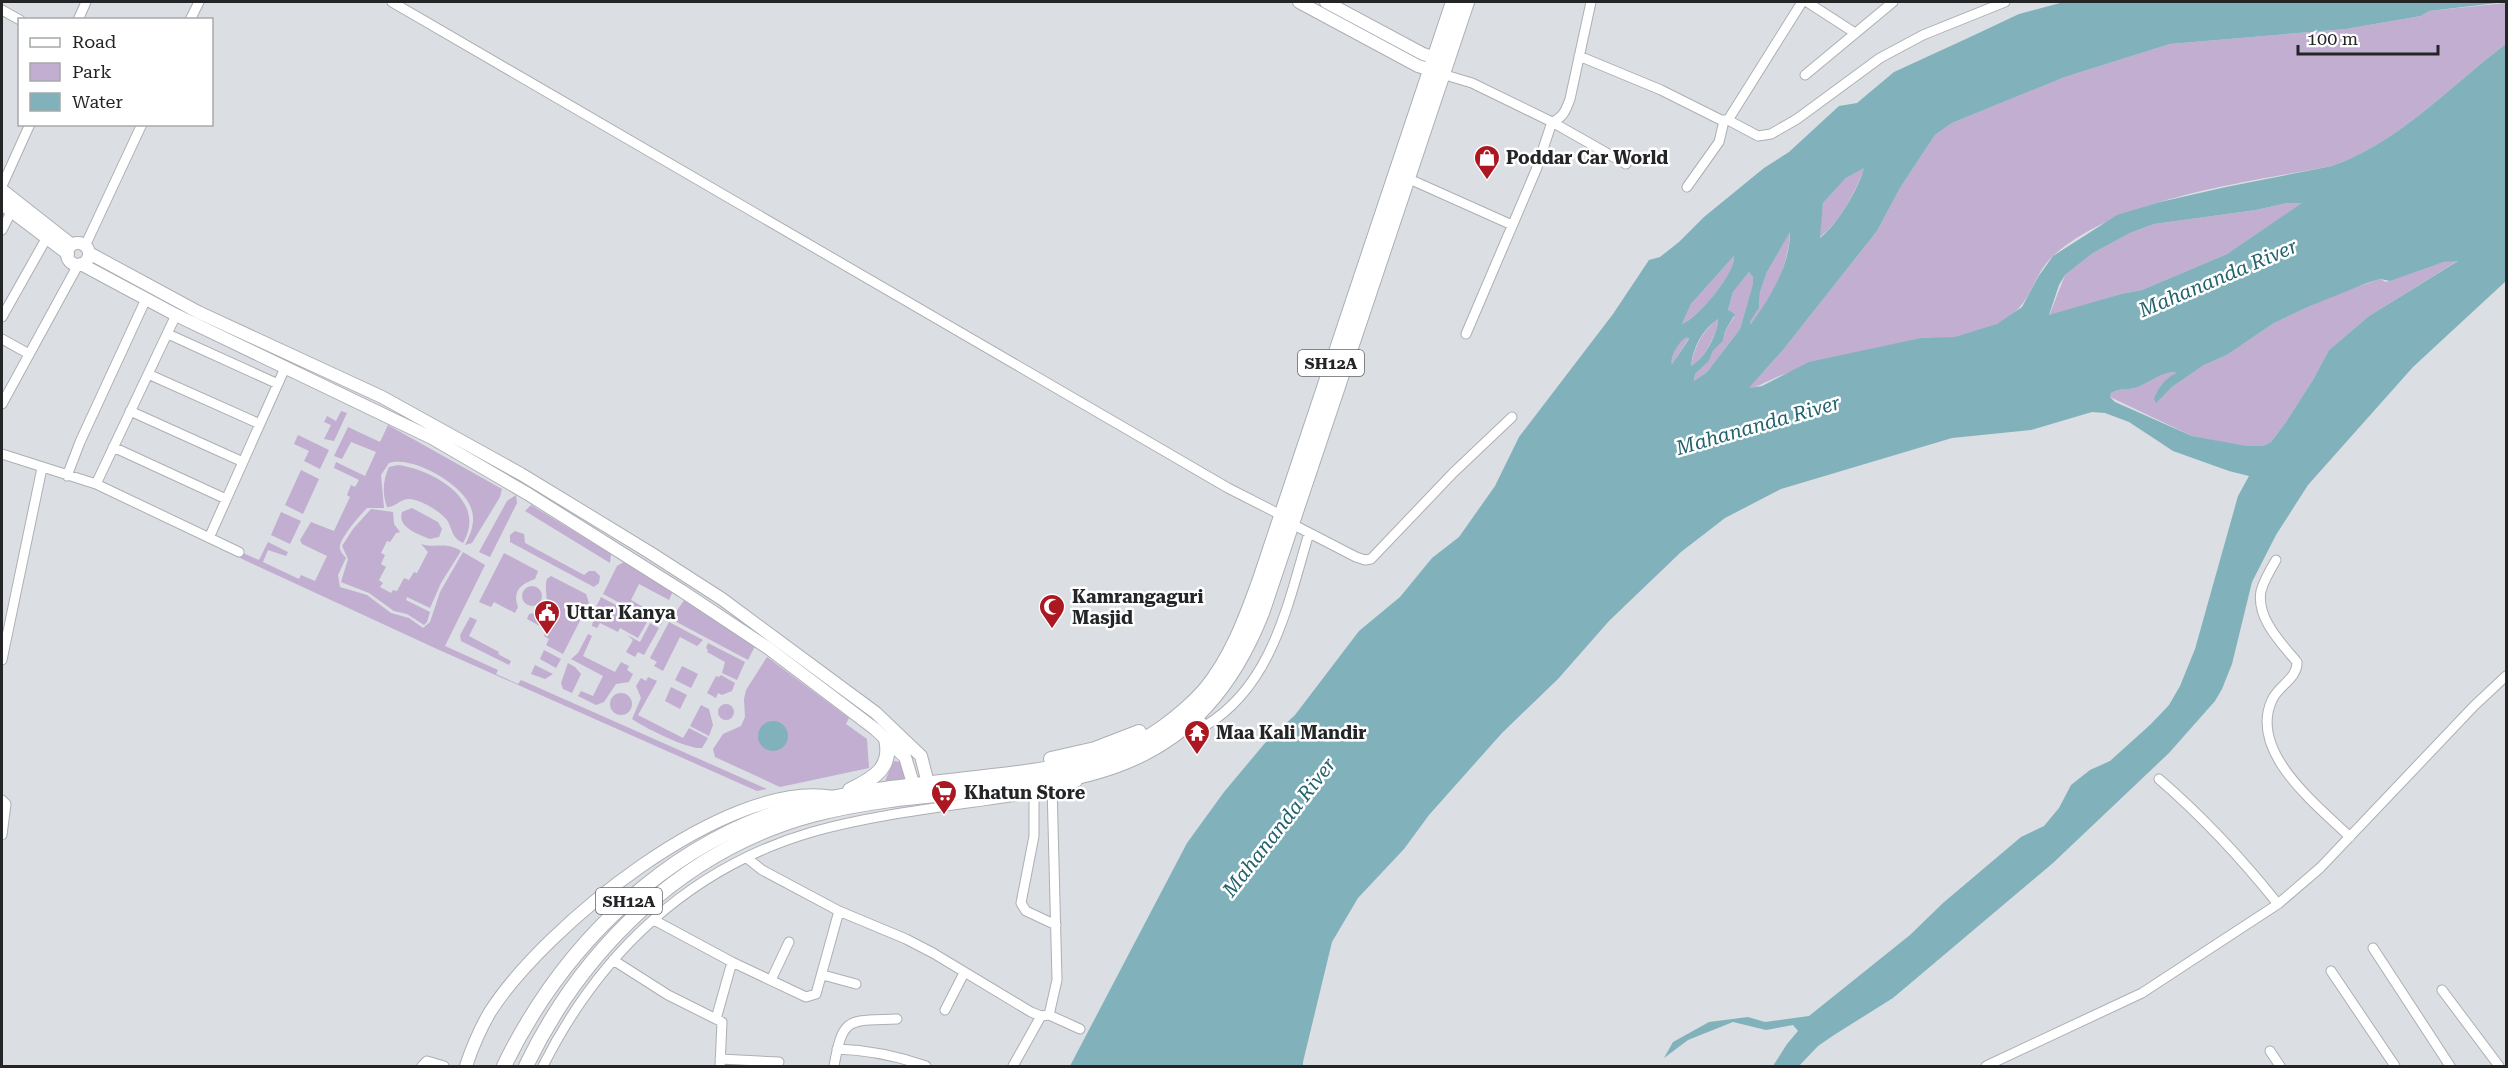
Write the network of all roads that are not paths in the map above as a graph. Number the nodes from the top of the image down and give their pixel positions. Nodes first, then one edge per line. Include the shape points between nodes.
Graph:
1 (86, 2) edge
2 (199, 2) edge
3 (392, 2) edge
4 (1299, 2) edge
5 (1326, 2) edge
6 (1453, 2) edge
7 (1467, 2) edge
8 (1590, 2) edge
9 (1805, 2) edge
10 (1893, 2) edge
11 (2006, 2) edge
12 (2, 10) edge
13 (79, 18) edge
14 (191, 18) edge
15 (18, 19) edge
16 (1855, 33) junction
17 (1579, 56) junction
18 (1438, 65) junction
19 (1806, 75) dead end
20 (1726, 121) junction
21 (1552, 122) junction
22 (29, 126) edge
23 (141, 126) edge
24 (1626, 164) dead end
25 (1407, 178) junction
26 (1687, 187) dead end
27 (2, 188) edge
28 (5, 210) edge
29 (1512, 225) junction
30 (2, 230) edge
31 (46, 239) junction
32 (78, 249) junction
33 (80, 264) junction
34 (146, 299) junction
35 (176, 315) junction
36 (2, 317) edge
37 (168, 334) junction
38 (1466, 334) dead end
39 (2, 339) edge
40 (29, 354) junction
41 (285, 368) junction
42 (148, 374) junction
43 (278, 384) junction
44 (2, 404) edge
45 (130, 411) junction
46 (1512, 417) dead end
47 (260, 424) junction
48 (113, 447) junction
49 (2, 454) edge
50 (243, 462) junction
51 (42, 468) junction
52 (67, 476) junction
53 (96, 484) junction
54 (226, 499) junction
55 (580, 510) junction
56 (1281, 515) junction
57 (573, 523) junction
58 (1292, 524) junction
59 (1309, 533) junction
60 (208, 538) junction
61 (239, 552) dead end
62 (2276, 560) dead end
63 (770, 642) junction
64 (2, 656) edge
65 (2506, 676) edge
66 (876, 713) junction
67 (1197, 716) junction
68 (868, 724) junction
69 (886, 739) junction
70 (2159, 779) dead end
71 (1052, 786) junction
72 (1034, 789) junction
73 (924, 795) junction
74 (834, 797) junction
75 (2, 800) edge
76 (2, 835) edge
77 (2349, 837) junction
78 (747, 858) junction
79 (2278, 904) junction
80 (840, 911) junction
81 (654, 920) junction
82 (1056, 925) junction
83 (789, 942) dead end
84 (2373, 948) dead end
85 (613, 960) junction
86 (732, 962) junction
87 (2331, 971) dead end
88 (964, 973) junction
89 (823, 975) junction
90 (771, 980) junction
91 (856, 984) dead end
92 (2442, 990) dead end
93 (945, 1010) dead end
94 (1045, 1016) junction
95 (716, 1019) junction
96 (897, 1019) dead end
97 (1080, 1029) dead end
98 (837, 1049) junction
99 (2270, 1051) dead end
100 (779, 1062) dead end
101 (720, 1063) edge
102 (422, 1066) edge
103 (444, 1066) edge
104 (466, 1066) edge
105 (504, 1066) edge
106 (526, 1066) edge
107 (543, 1066) edge
108 (834, 1066) edge
109 (926, 1066) edge
110 (1013, 1066) edge
111 (1986, 1066) edge
112 (2280, 1066) edge
113 (2395, 1066) edge
114 (2450, 1066) edge
115 (2499, 1066) edge

1 - 13 street
2 - 14 street
3 - 56 street via 1228,488
4 - 18 street via 1418,66
5 - 18 street
6 - 18 main road, SH12A
7 - 18 main road, SH12A
8 - 17 street
9 - 16 street
9 - 20 street
10 - 16 street
11 - 20 street via 1923,35 1880,58 1771,134 1758,136
12 - 15 street
16 - 19 street
17 - 20 street
17 - 21 street via 1565,112
18 - 21 street
18 - 25 main road, SH12A
18 - 56 main road, SH12A
20 - 26 street via 1719,142
21 - 24 street
21 - 29 street
22 - 27 street
23 - 32 street
25 - 29 street
25 - 58 main road, SH12A
27 - 32 street
28 - 30 street
28 - 31 street
29 - 38 street
31 - 32 street
31 - 36 street
32 - 33 street via 71,261
32 - 55 street via 198,312 382,397
33 - 34 street
33 - 40 street
34 - 35 street
34 - 52 street
35 - 37 street
35 - 41 street
37 - 42 street
37 - 43 street
39 - 40 street
40 - 44 street
41 - 43 street
41 - 57 street via 432,438
42 - 45 street
42 - 47 street
43 - 47 street
45 - 48 street
45 - 50 street
46 - 59 street via 1371,559 1356,557
47 - 50 street
48 - 53 street
48 - 54 street
49 - 51 street
50 - 54 street
51 - 52 street
51 - 64 street
52 - 53 street
53 - 60 street
54 - 60 street
55 - 57 street
55 - 63 street via 722,599
56 - 73 main road, SH12A via 1241,629 1209,684 1184,710 1095,749
57 - 63 street
58 - 59 street
58 - 67 main road, SH12A via 1288,559 1267,626 1245,668
59 - 67 street via 1281,627 1258,673 1215,719 1205,726
60 - 61 street
62 - 77 street via 2264,582 2261,603 2273,633 2298,666 2271,700 2270,743 2302,789
63 - 66 street
63 - 68 street
65 - 77 street
66 - 68 street
66 - 73 street via 914,747 923,762
67 - 71 main road, SH12A via 1154,748 1110,769
68 - 69 street
69 - 73 street via 905,758
69 - 74 main road via 887,757 879,773
70 - 79 street via 2197,812
71 - 72 main road, SH12A
71 - 82 street
72 - 73 main road, SH12A
72 - 82 street via 1034,836 1021,903 1026,911
73 - 74 main road, SH12A
73 - 78 street via 866,820 813,832
73 - 106 main road, SH12A via 832,811 781,825 721,853 676,882 622,927 587,966
74 - 104 street via 813,793 748,808 688,837 621,880 559,930 497,1002
74 - 105 main road, SH12A via 743,826 688,855 643,888 586,941 555,980
75 - 76 street via 6,810
77 - 79 street
78 - 80 street
78 - 81 street via 687,892
79 - 111 street via 2142,993
80 - 88 street via 906,939
80 - 89 street
81 - 85 street
81 - 86 street
82 - 94 street via 1057,980
83 - 90 street
84 - 114 street
85 - 95 street via 668,995
85 - 107 street via 580,1001
86 - 90 street
86 - 95 street
87 - 113 street
88 - 93 street
88 - 94 street
89 - 90 street via 813,997
89 - 91 street
92 - 115 street
94 - 97 street
94 - 110 street
95 - 101 street via 722,1022
96 - 98 street via 851,1022 845,1026
98 - 108 street
98 - 109 street via 869,1051
99 - 112 street
100 - 101 street
102 - 103 street via 427,1061

